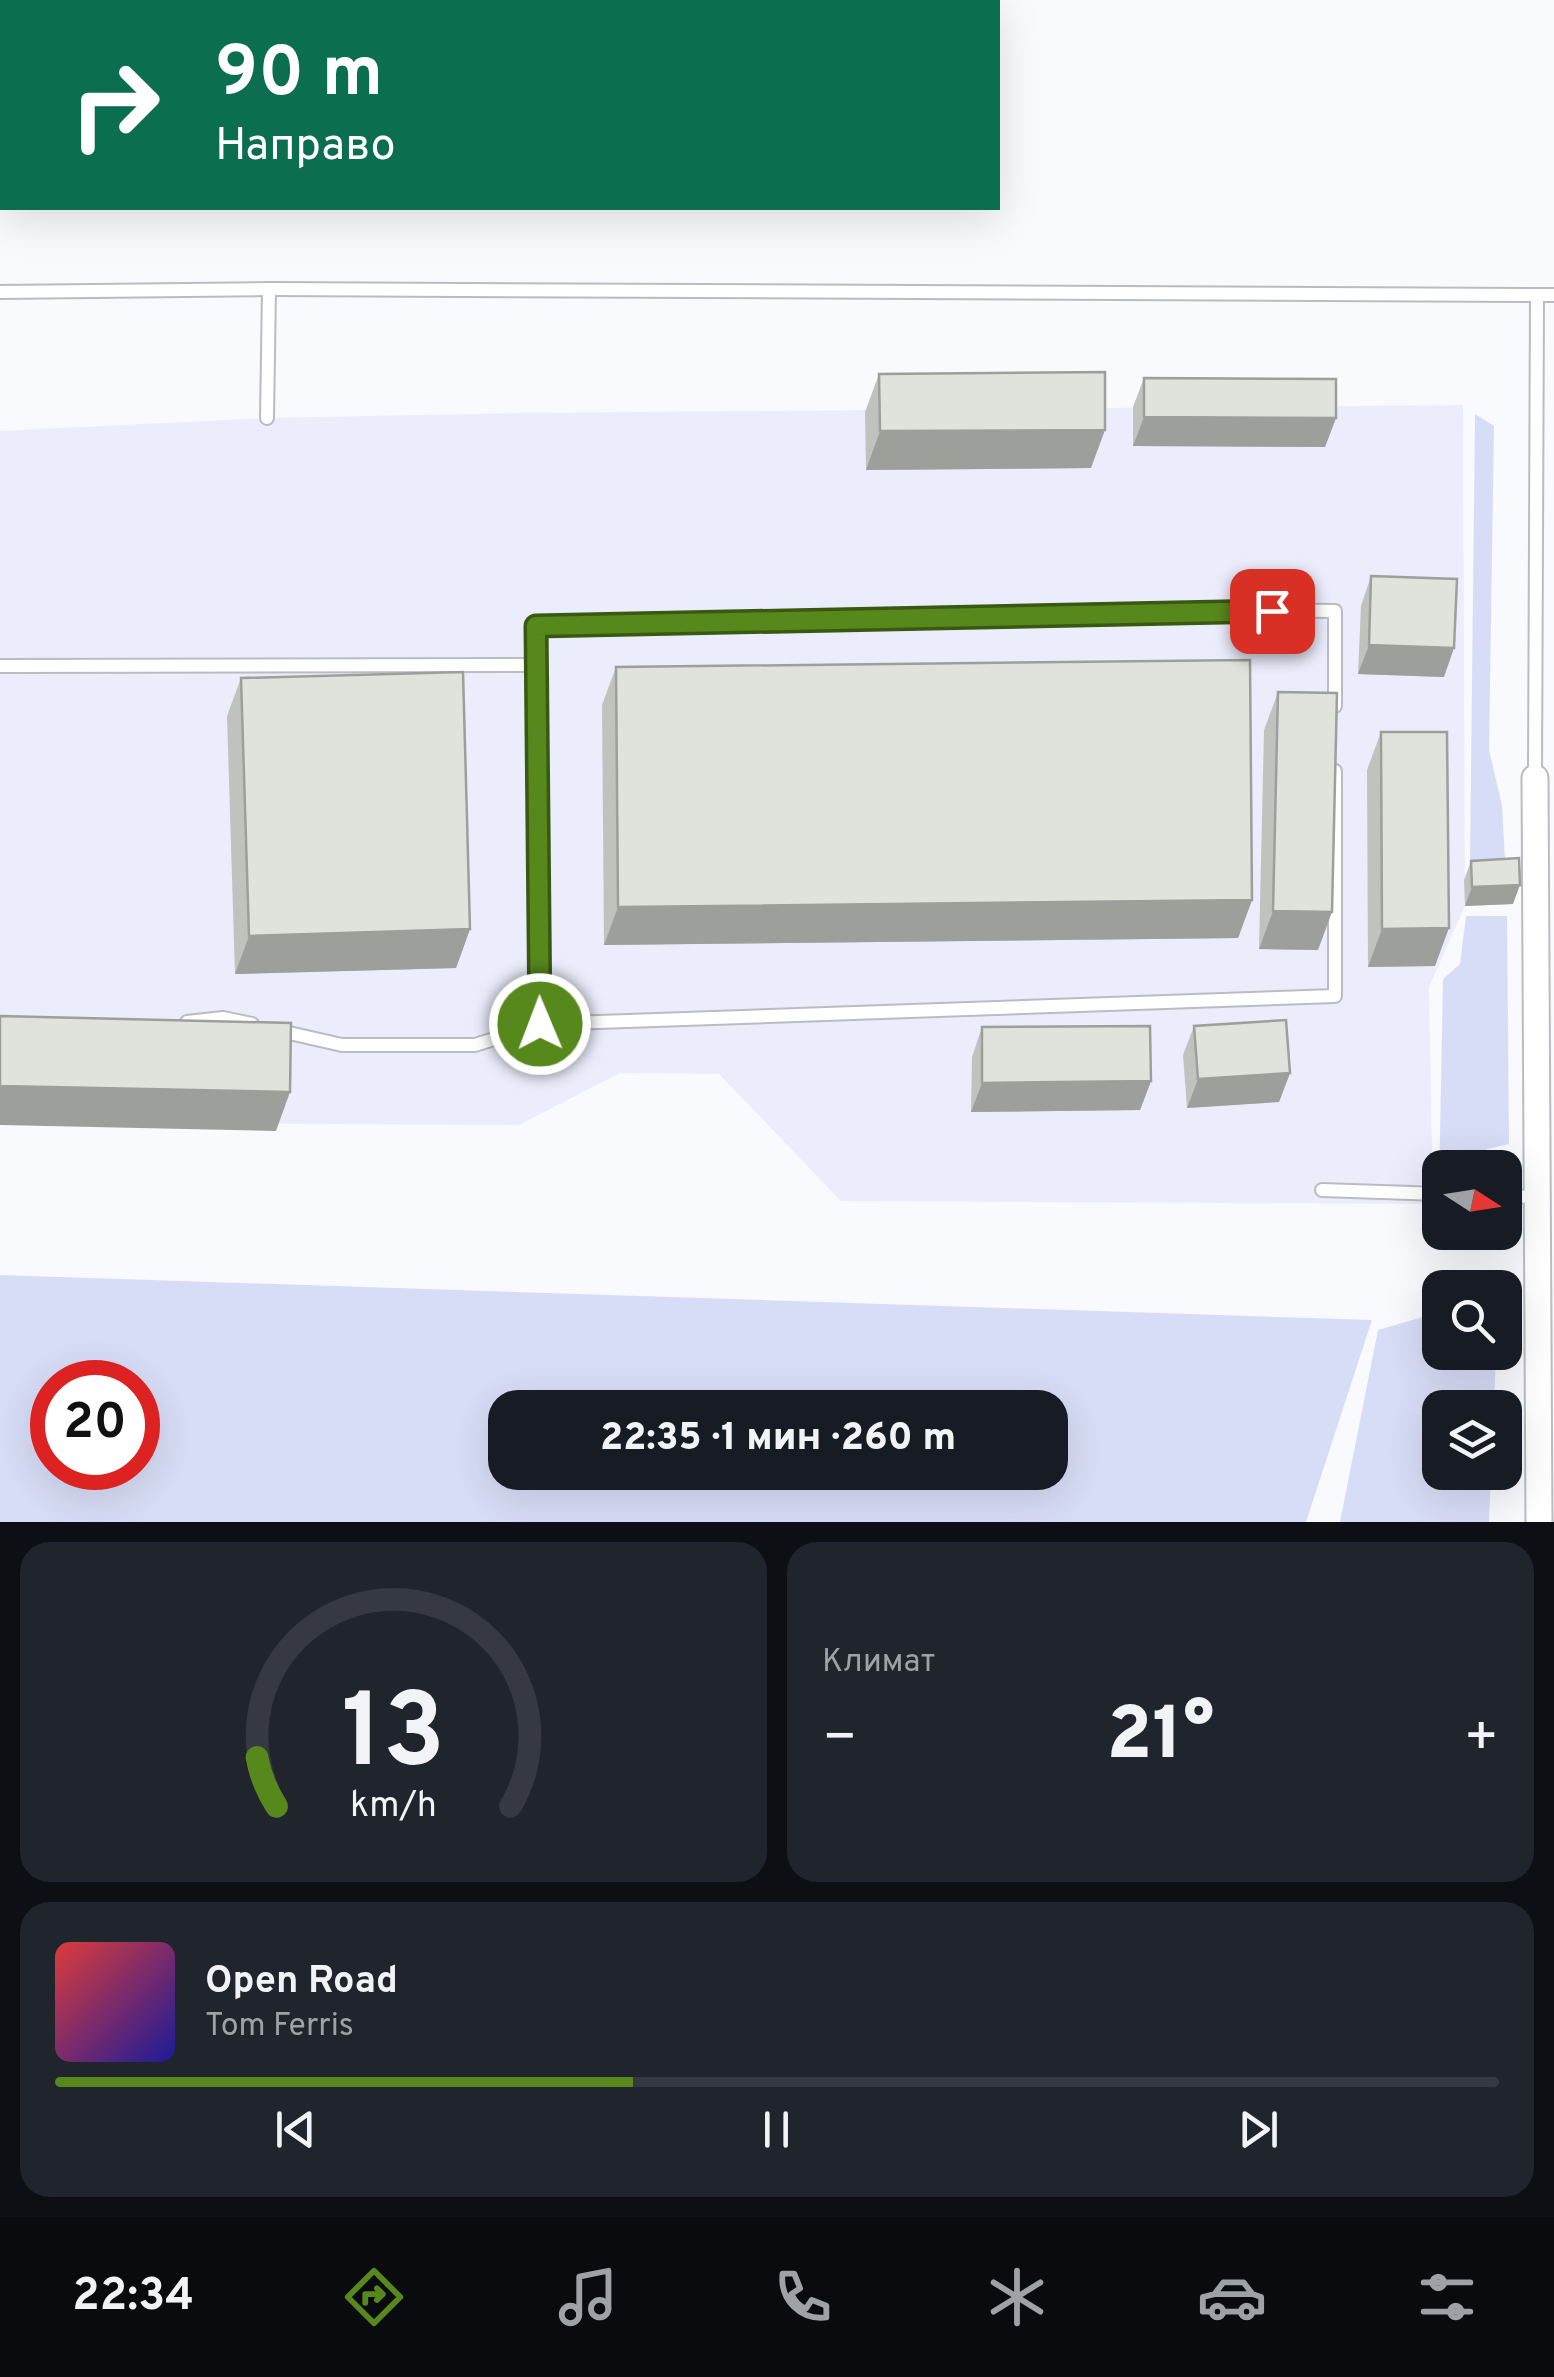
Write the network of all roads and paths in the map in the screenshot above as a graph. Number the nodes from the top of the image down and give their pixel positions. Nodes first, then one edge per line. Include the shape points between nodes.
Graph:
1 (269, 289) junction
2 (0, 292) edge
3 (1537, 296) junction
4 (1554, 296) edge
5 (267, 418) dead end
6 (536, 665) junction
7 (0, 666) edge
8 (1335, 727) edge
9 (1335, 766) edge
10 (1535, 778) joint
11 (172, 1022) edge
12 (540, 1024) junction
13 (1322, 1190) dead end
14 (1422, 1193) edge
15 (1522, 1197) edge
16 (1536, 1197) junction
17 (1546, 1444) edge
18 (1538, 1522) edge

1 - 2 lane
1 - 3 lane
1 - 5 lane
3 - 4 lane
3 - 10 lane
6 - 7 lane
6 - 8 lane via 536,626 1334,612
6 - 12 lane
9 - 12 lane via 1335,996
10 - 16 street
11 - 12 lane via 223,1018 342,1045 475,1046
13 - 14 lane
15 - 16 lane
16 - 17 street
17 - 18 street

